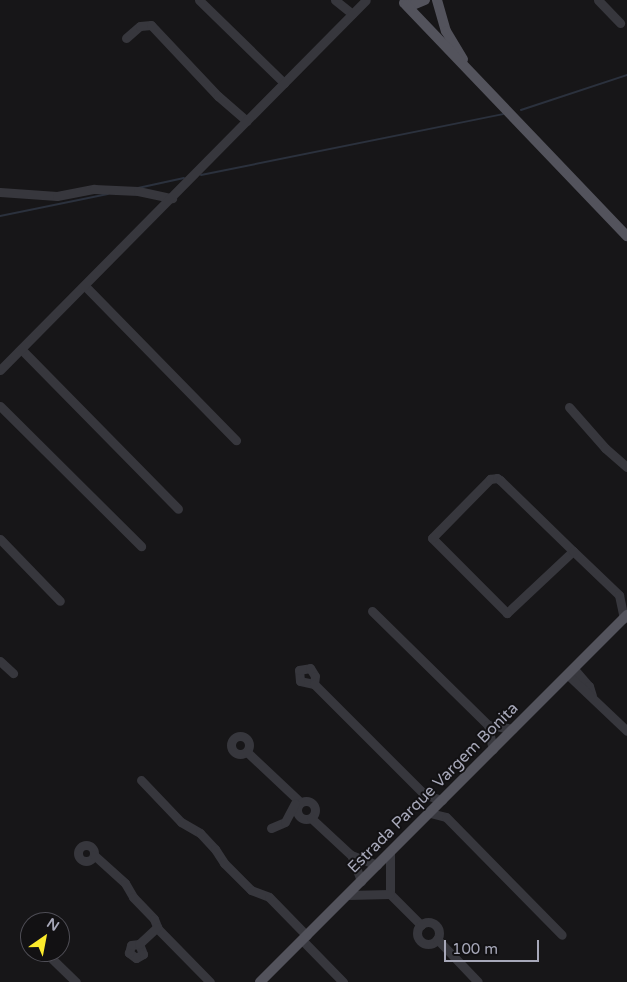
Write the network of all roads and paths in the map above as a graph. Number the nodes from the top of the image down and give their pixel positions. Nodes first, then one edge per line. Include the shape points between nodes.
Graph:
1 (199, 0) edge
2 (335, 0) edge
3 (366, 0) edge
4 (425, 0) edge
5 (437, 0) edge
6 (598, 0) edge
7 (403, 2) edge
8 (352, 14) junction
9 (620, 23) dead end
10 (126, 38) dead end
11 (473, 75) junction
12 (284, 83) junction
13 (247, 121) junction
14 (0, 192) edge
15 (172, 198) junction
16 (627, 236) edge
17 (85, 286) junction
18 (21, 349) junction
19 (0, 370) edge
20 (0, 406) edge
21 (569, 407) dead end
22 (236, 440) dead end
23 (627, 467) edge
24 (178, 509) dead end
25 (0, 539) edge
26 (141, 546) dead end
27 (573, 551) junction
28 (623, 596) edge
29 (60, 601) dead end
30 (372, 611) dead end
31 (626, 616) edge
32 (0, 661) edge
33 (571, 672) junction
34 (13, 673) dead end
35 (314, 684) dead end
36 (488, 725) junction
37 (513, 729) junction
38 (627, 731) edge
39 (493, 750) junction
40 (246, 752) dead end
41 (141, 780) dead end
42 (425, 795) junction
43 (444, 798) junction
44 (298, 800) junction
45 (429, 813) junction
46 (446, 817) junction
47 (271, 828) dead end
48 (390, 851) junction
49 (94, 855) dead end
50 (350, 855) junction
51 (377, 865) junction
52 (361, 881) junction
53 (390, 894) junction
54 (348, 895) junction
55 (420, 925) junction
56 (157, 927) junction
57 (562, 935) dead end
58 (304, 938) junction
59 (437, 939) junction
60 (139, 944) dead end
61 (55, 962) edge
62 (76, 982) edge
63 (210, 982) edge
64 (260, 982) edge
65 (343, 982) edge
66 (478, 982) edge

1 - 12 street
2 - 8 street
3 - 8 street
4 - 7 main road
5 - 11 main road via 448,37
6 - 9 street
7 - 11 main road
8 - 12 street
10 - 13 street via 140,26 151,25 218,96
11 - 16 main road
12 - 13 street
13 - 15 street
14 - 15 street via 57,196 94,189 138,191
15 - 17 street
17 - 18 street
17 - 22 street
18 - 19 street
18 - 24 street
20 - 26 street
21 - 23 street via 605,448
25 - 29 street
27 - 27 street via 495,478 432,538 507,613
27 - 28 street
28 - 31 street
30 - 36 street
31 - 33 main road, Estrada Parque Vargem Bonita
32 - 34 street
33 - 37 main road, Estrada Parque Vargem Bonita
33 - 38 street
35 - 42 street
36 - 37 street
36 - 39 street
37 - 39 main road, Estrada Parque Vargem Bonita
39 - 43 main road, Estrada Parque Vargem Bonita
40 - 44 street
41 - 58 street via 181,822 200,833 251,890 268,897
42 - 43 street
42 - 45 street
43 - 45 main road, Estrada Parque Vargem Bonita
43 - 46 street
44 - 47 street via 285,822
44 - 50 street via 297,813 306,819 311,818
45 - 46 street
45 - 48 main road, Estrada Parque Vargem Bonita
46 - 57 street
48 - 51 main road, Estrada Parque Vargem Bonita
48 - 53 street
49 - 56 street via 125,883
50 - 51 street
50 - 52 street via 358,866
51 - 52 main road, Estrada Parque Vargem Bonita
52 - 54 main road, Estrada Parque Vargem Bonita
53 - 54 street
53 - 55 street
54 - 58 main road, Estrada Parque Vargem Bonita
55 - 59 street via 432,923 439,933
55 - 59 street via 417,930 421,941 432,943
56 - 60 street
56 - 63 street
58 - 64 main road, Estrada Parque Vargem Bonita
58 - 65 street
59 - 66 street
61 - 62 street

